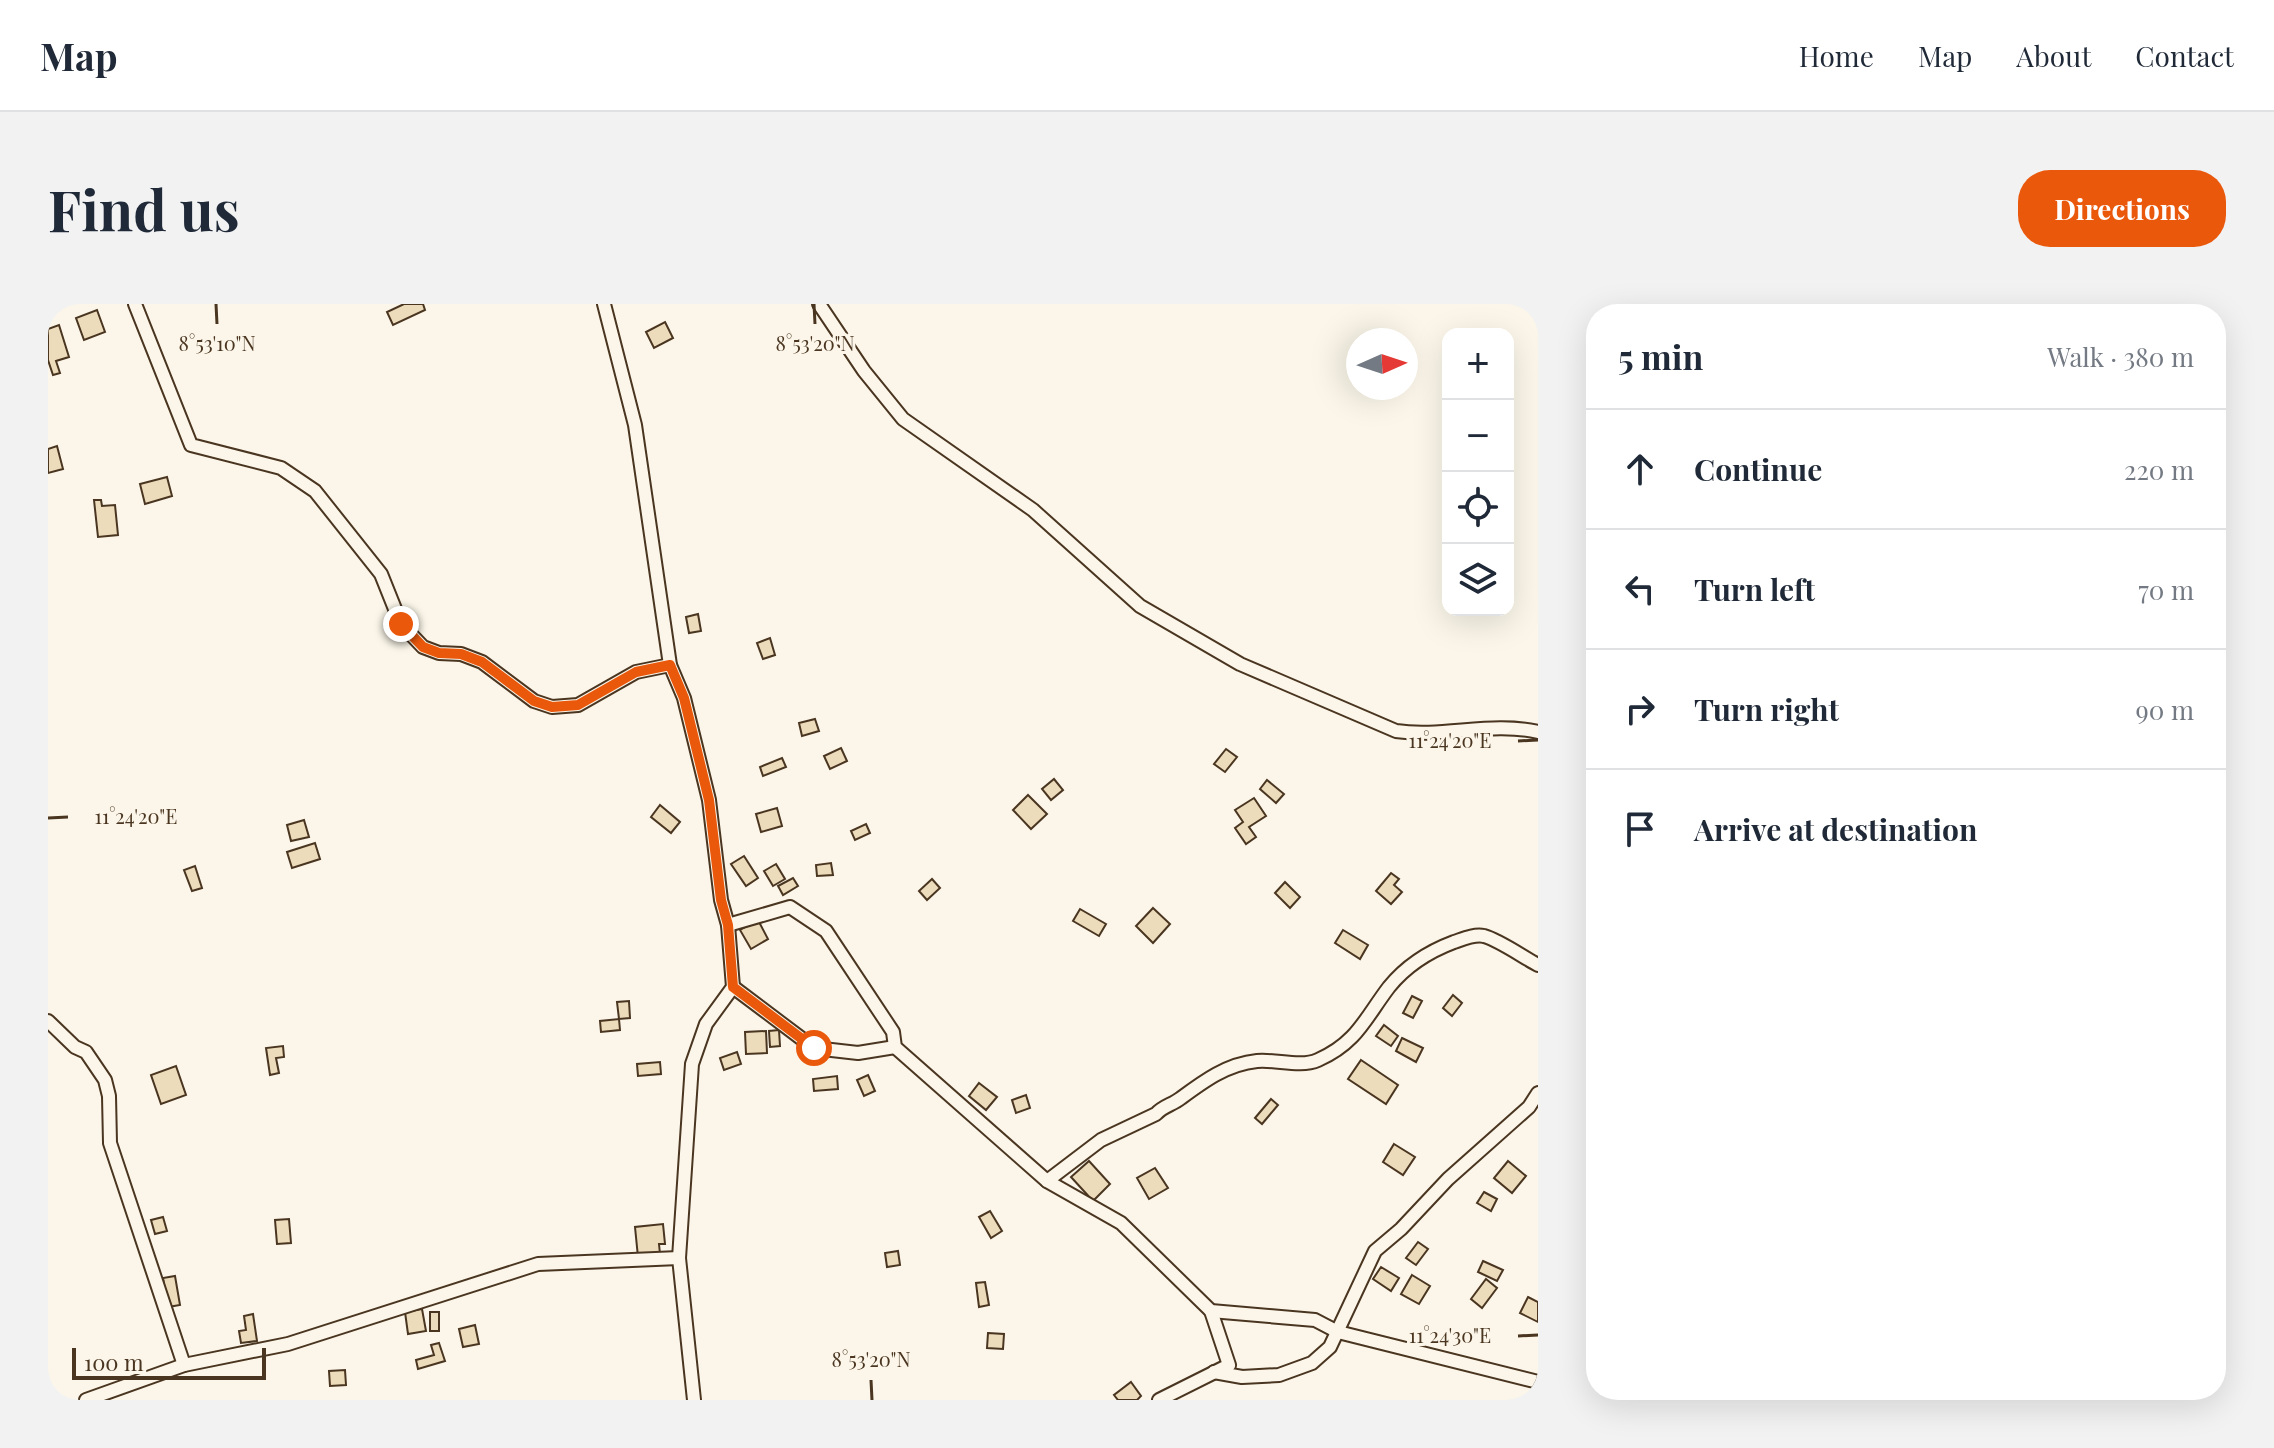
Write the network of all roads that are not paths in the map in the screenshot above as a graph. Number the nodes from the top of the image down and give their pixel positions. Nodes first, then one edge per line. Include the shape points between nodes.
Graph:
1 (135, 304) edge
2 (604, 304) edge
3 (819, 304) edge
4 (670, 665) junction
5 (1538, 732) edge
6 (728, 925) junction
7 (1538, 965) edge
8 (733, 987) junction
9 (48, 1021) edge
10 (895, 1047) junction
11 (1538, 1093) edge
12 (1047, 1181) junction
13 (679, 1258) junction
14 (1211, 1311) junction
15 (1338, 1332) junction
16 (184, 1365) junction
17 (1214, 1372) junction
18 (1538, 1382) edge
19 (86, 1400) edge
20 (694, 1400) edge
21 (1159, 1400) edge

1 - 4 street via 191,445 281,468 315,491 381,574 401,624 423,647 482,662 534,701 552,707 578,705 636,672
2 - 4 street via 635,425
3 - 5 street via 903,419 1033,510 1140,606 1240,664 1396,731 1518,727
4 - 6 street via 684,698 709,800
6 - 8 street
6 - 10 street via 790,907 826,931 893,1032
7 - 12 street via 1484,936 1435,949 1390,986 1362,1029 1329,1055 1313,1062 1257,1061 1224,1069 1156,1114 1101,1140
8 - 10 street via 814,1048 858,1053
8 - 13 street via 706,1024 692,1064
9 - 16 street via 86,1052 105,1080 110,1143
10 - 12 street
11 - 15 street via 1375,1251
12 - 14 street via 1121,1223
13 - 16 street via 538,1264 288,1344
13 - 20 street
14 - 15 street via 1315,1320
14 - 17 street via 1229,1365
15 - 17 street via 1312,1363 1279,1375
15 - 18 street
16 - 19 street
17 - 21 street

